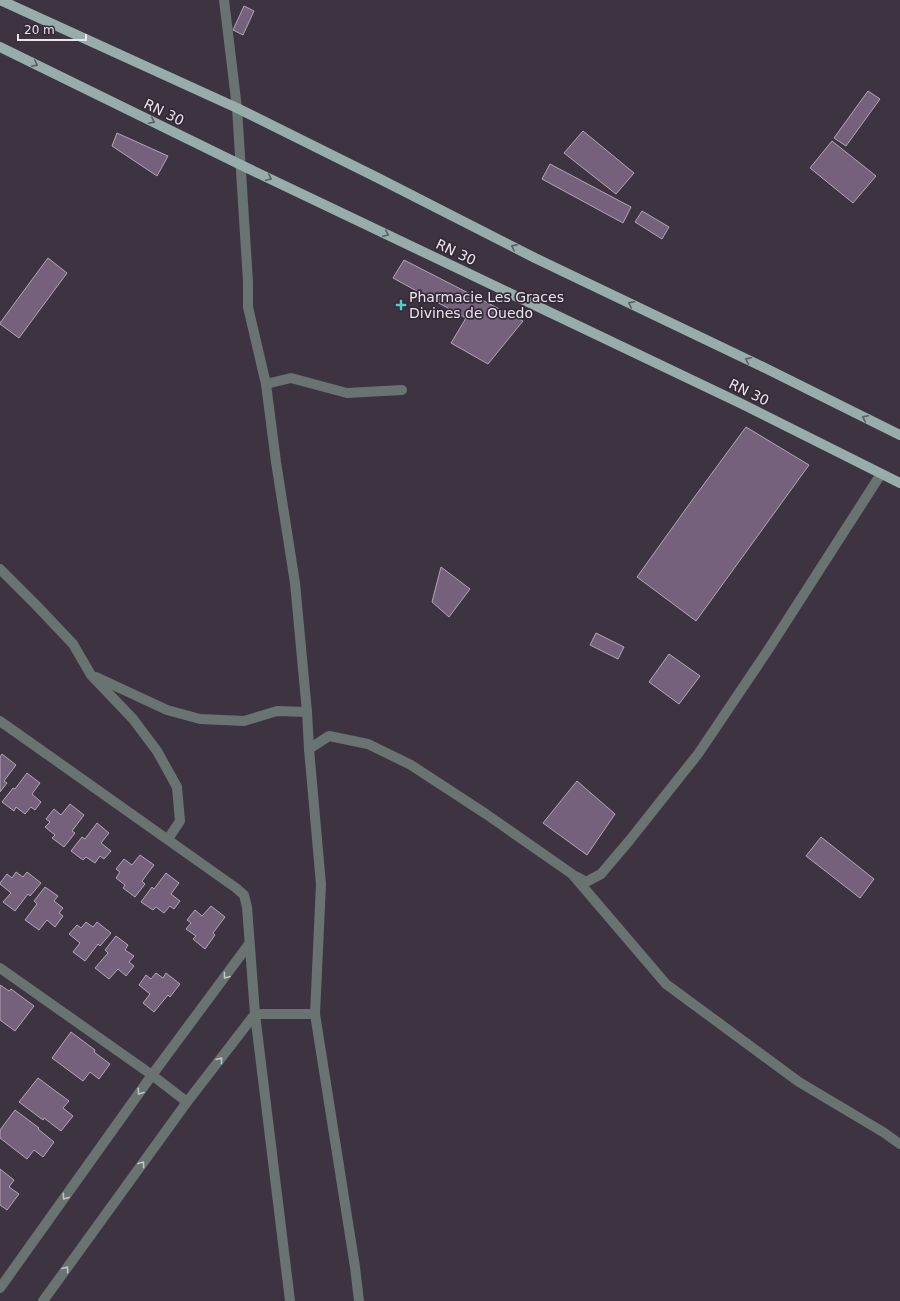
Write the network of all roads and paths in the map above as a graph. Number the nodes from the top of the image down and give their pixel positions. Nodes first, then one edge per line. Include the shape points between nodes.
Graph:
1 (0, 0) edge
2 (224, 0) edge
3 (0, 47) edge
4 (237, 108) junction
5 (241, 165) junction
6 (266, 384) junction
7 (402, 390) dead end
8 (900, 435) edge
9 (882, 474) junction
10 (900, 483) edge
11 (0, 569) edge
12 (91, 675) junction
13 (307, 712) junction
14 (0, 721) edge
15 (309, 749) junction
16 (168, 839) junction
17 (572, 874) junction
18 (249, 944) junction
19 (0, 968) edge
20 (256, 1014) junction
21 (315, 1014) junction
22 (152, 1075) junction
23 (187, 1102) junction
24 (900, 1144) edge
25 (0, 1288) edge
26 (43, 1301) edge
27 (290, 1301) edge
28 (359, 1301) edge

1 - 4 main road, RN 30
2 - 4 street
3 -> 5 main road, RN 30 / RN 30
4 - 5 street
8 -> 4 main road, RN 30 via 535,258
5 - 6 street via 248,306
5 -> 9 main road, RN 30 / RN 30 via 740,402
6 - 7 street via 291,378 347,393
6 - 13 street via 294,583
9 - 10 main road, RN 30 / RN 30
9 - 17 street via 698,754 601,874 586,882
11 - 12 street via 73,644
12 - 13 street via 167,710 200,719 244,721 277,711
12 - 16 street via 158,751 177,787 180,821
13 - 15 street
14 - 16 street
15 - 17 street via 329,736 368,744 411,765
15 - 21 street via 321,884
16 - 18 street via 244,895
17 - 24 street via 666,984 800,1082
18 - 20 street
18 -> 22 street
19 - 22 street
20 - 21 street
23 -> 20 street
20 - 27 street
21 - 28 street
22 - 23 street
22 -> 25 street
26 -> 23 street

